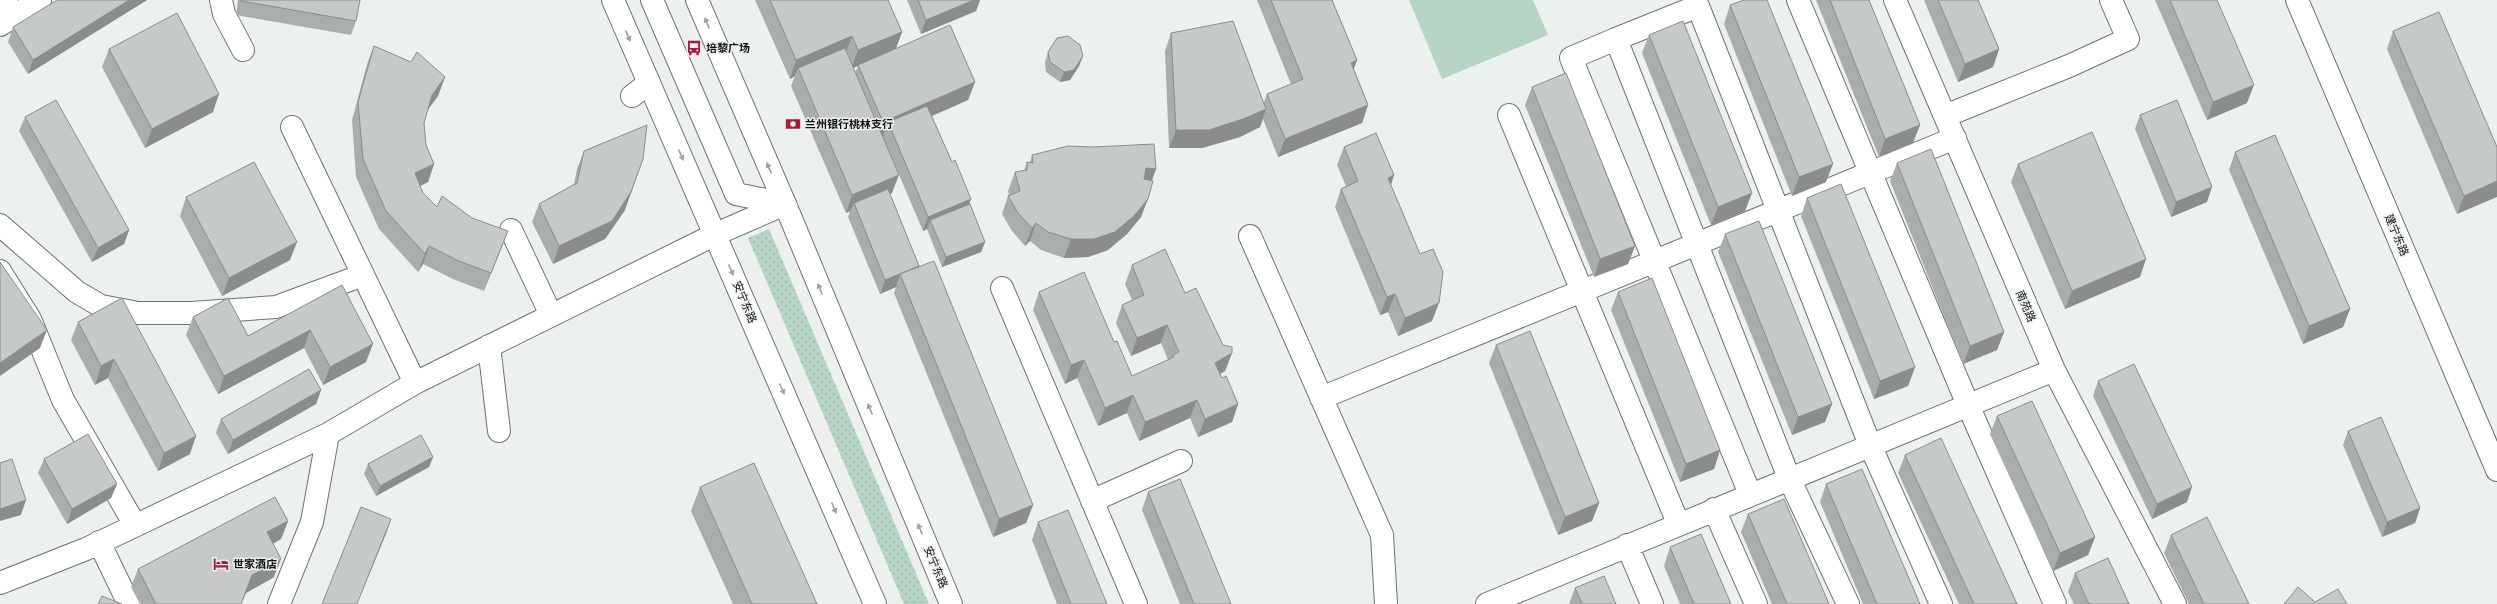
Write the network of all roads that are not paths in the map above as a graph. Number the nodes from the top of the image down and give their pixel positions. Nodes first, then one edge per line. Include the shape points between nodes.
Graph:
1 (40, 0) edge
2 (221, 0) edge
3 (613, 0) edge
4 (652, 0) edge
5 (697, 0) edge
6 (1798, 0) edge
7 (1895, 0) edge
8 (2111, 0) edge
9 (2297, 0) edge
10 (1705, 3) edge
11 (6, 14) edge
12 (1616, 39) junction
13 (243, 50) dead end
14 (649, 82) junction
15 (632, 96) dead end
16 (1509, 115) dead end
17 (1945, 116) junction
18 (292, 127) dead end
19 (1955, 138) junction
20 (1870, 173) junction
21 (736, 194) junction
22 (785, 204) junction
23 (1777, 211) junction
24 (0, 225) edge
25 (511, 230) dead end
26 (716, 234) junction
27 (1250, 236) dead end
28 (1698, 244) junction
29 (1654, 262) junction
30 (0, 271) edge
31 (363, 275) junction
32 (1002, 288) dead end
33 (1582, 291) junction
34 (551, 315) junction
35 (489, 346) junction
36 (2054, 370) junction
37 (415, 383) junction
38 (1321, 398) junction
39 (1968, 405) junction
40 (499, 431) dead end
41 (328, 434) junction
42 (1870, 445) junction
43 (1181, 461) dead end
44 (2497, 470) edge
45 (1789, 478) junction
46 (1750, 494) junction
47 (1092, 501) junction
48 (1714, 509) junction
49 (1678, 523) junction
50 (134, 525) junction
51 (99, 542) junction
52 (1627, 545) junction
53 (0, 583) edge
54 (1525, 597) edge
55 (129, 604) edge
56 (279, 604) edge
57 (875, 604) edge
58 (951, 604) edge
59 (1136, 604) edge
60 (1386, 604) edge
61 (1487, 604) edge
62 (1652, 604) edge
63 (1756, 604) edge
64 (1848, 604) edge
65 (1941, 604) edge
66 (2055, 604) edge
67 (2175, 604) edge

1 - 11 street
2 - 13 street via 224,14
3 -> 14 street, 安宁东路
4 - 21 street
22 -> 5 street, 安宁东路
6 - 20 street
7 - 17 street, 南苑路
8 - 17 street via 2128,39 2069,66
9 - 44 street, 建宁东路
10 - 12 street
10 - 23 street
12 - 28 street
12 - 29 street via 1572,58
14 - 15 street
14 -> 26 street, 安宁东路
16 - 33 street
17 - 19 street, 南苑路
18 - 31 street
19 - 20 street
19 - 36 street, 南苑路
20 - 23 street
20 - 39 street
21 - 22 street
21 - 26 street
22 - 26 street
58 -> 22 street, 安宁东路
23 - 28 street
23 - 42 street
24 - 31 street via 77,292 101,306 138,313 191,313 276,307
25 - 34 street
26 - 34 street
26 -> 57 street, 安宁东路
27 - 38 street
28 - 29 street
28 - 45 street
29 - 33 street
29 - 46 street
30 - 50 street via 30,319 63,400
31 - 37 street
32 - 47 street
33 - 38 street
33 - 49 street
34 - 35 street
35 - 37 street
35 - 40 street
36 - 39 street
36 - 67 street, 南苑路
37 - 41 street
38 - 60 street via 1382,536
39 - 42 street
39 - 66 street
41 - 50 street
41 - 56 street via 312,522
42 - 45 street
42 - 65 street
43 - 47 street
45 - 46 street
45 - 64 street
46 - 48 street
47 - 59 street
48 - 49 street
48 - 63 street
49 - 52 street
50 - 51 street
51 - 53 street
51 - 55 street
52 - 54 street
52 - 62 street
54 - 61 street

